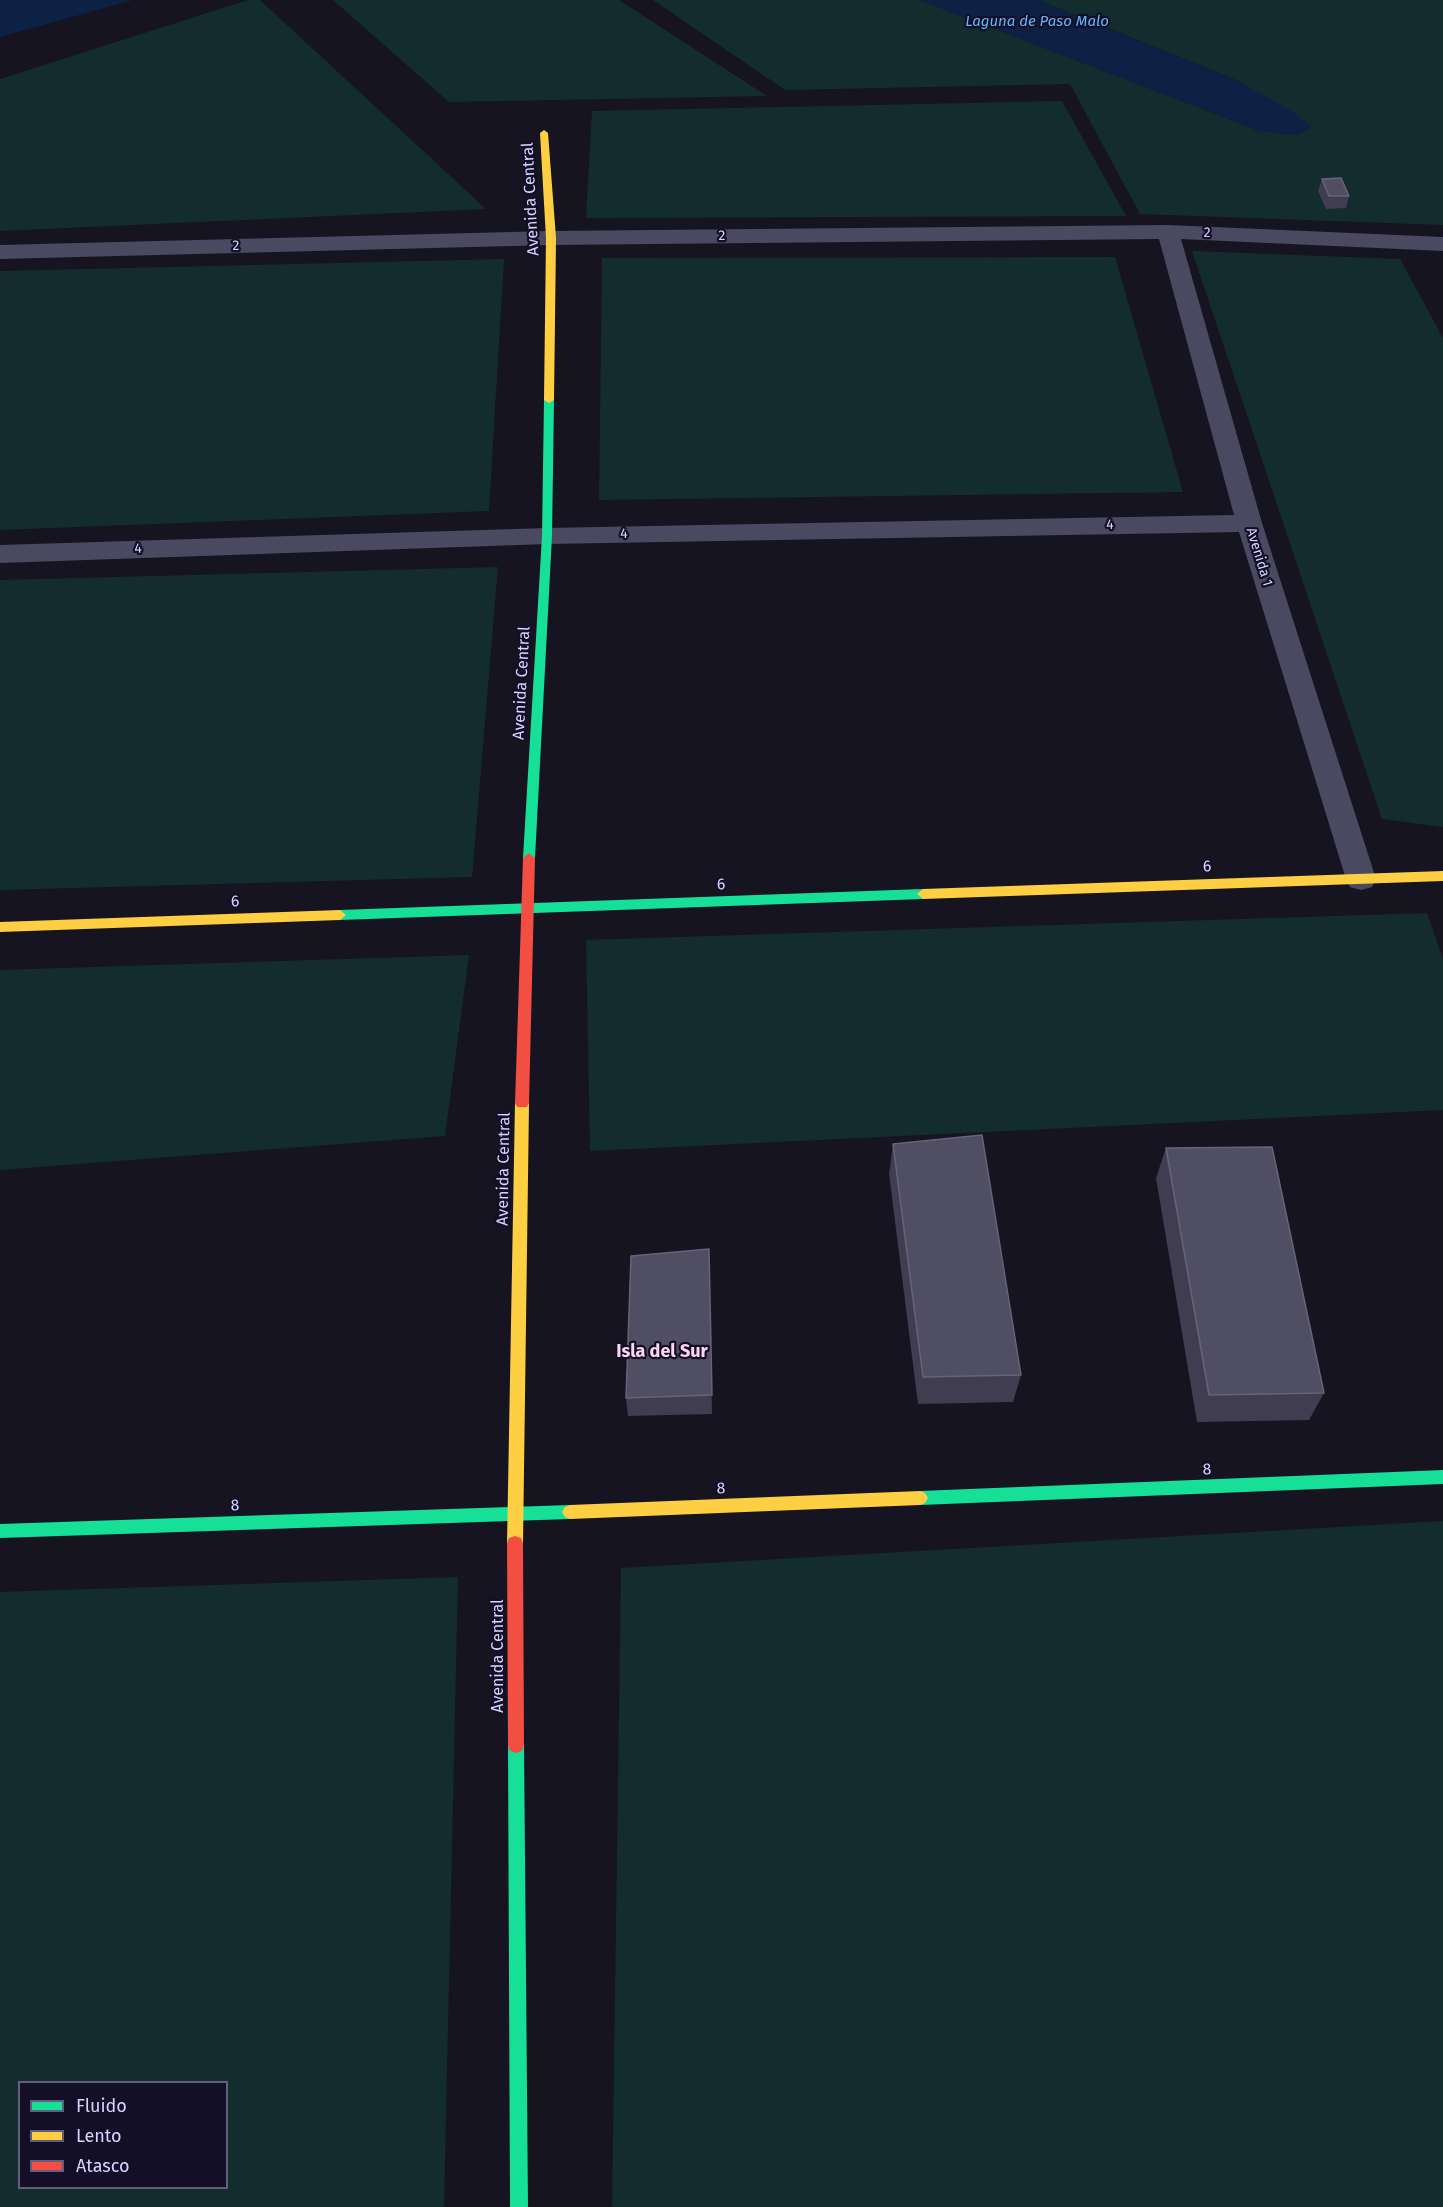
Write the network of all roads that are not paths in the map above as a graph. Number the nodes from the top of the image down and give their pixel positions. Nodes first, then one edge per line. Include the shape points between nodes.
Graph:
1 (543, 133) dead end
2 (1168, 232) junction
3 (551, 238) junction
4 (1443, 244) edge
5 (0, 252) edge
6 (1249, 523) junction
7 (548, 536) junction
8 (0, 554) edge
9 (1443, 876) edge
10 (1361, 879) junction
11 (526, 908) junction
12 (0, 927) edge
13 (1443, 1477) edge
14 (514, 1514) junction
15 (0, 1531) edge
16 (519, 2207) edge

1 - 3 street, Avenida Central
2 - 3 street, 2
2 - 4 street, 2
2 - 6 street, Avenida 1
3 - 5 street, 2
3 - 7 street, Avenida Central
6 - 7 street, 4
6 - 10 street, Avenida 1
7 - 8 street, 4
7 - 11 street, Avenida Central
9 - 10 street, 6
10 - 11 street, 6
11 - 12 street, 6
11 - 14 street, Avenida Central
13 - 14 street, 8
14 - 15 street, 8
14 - 16 street, Avenida Central

